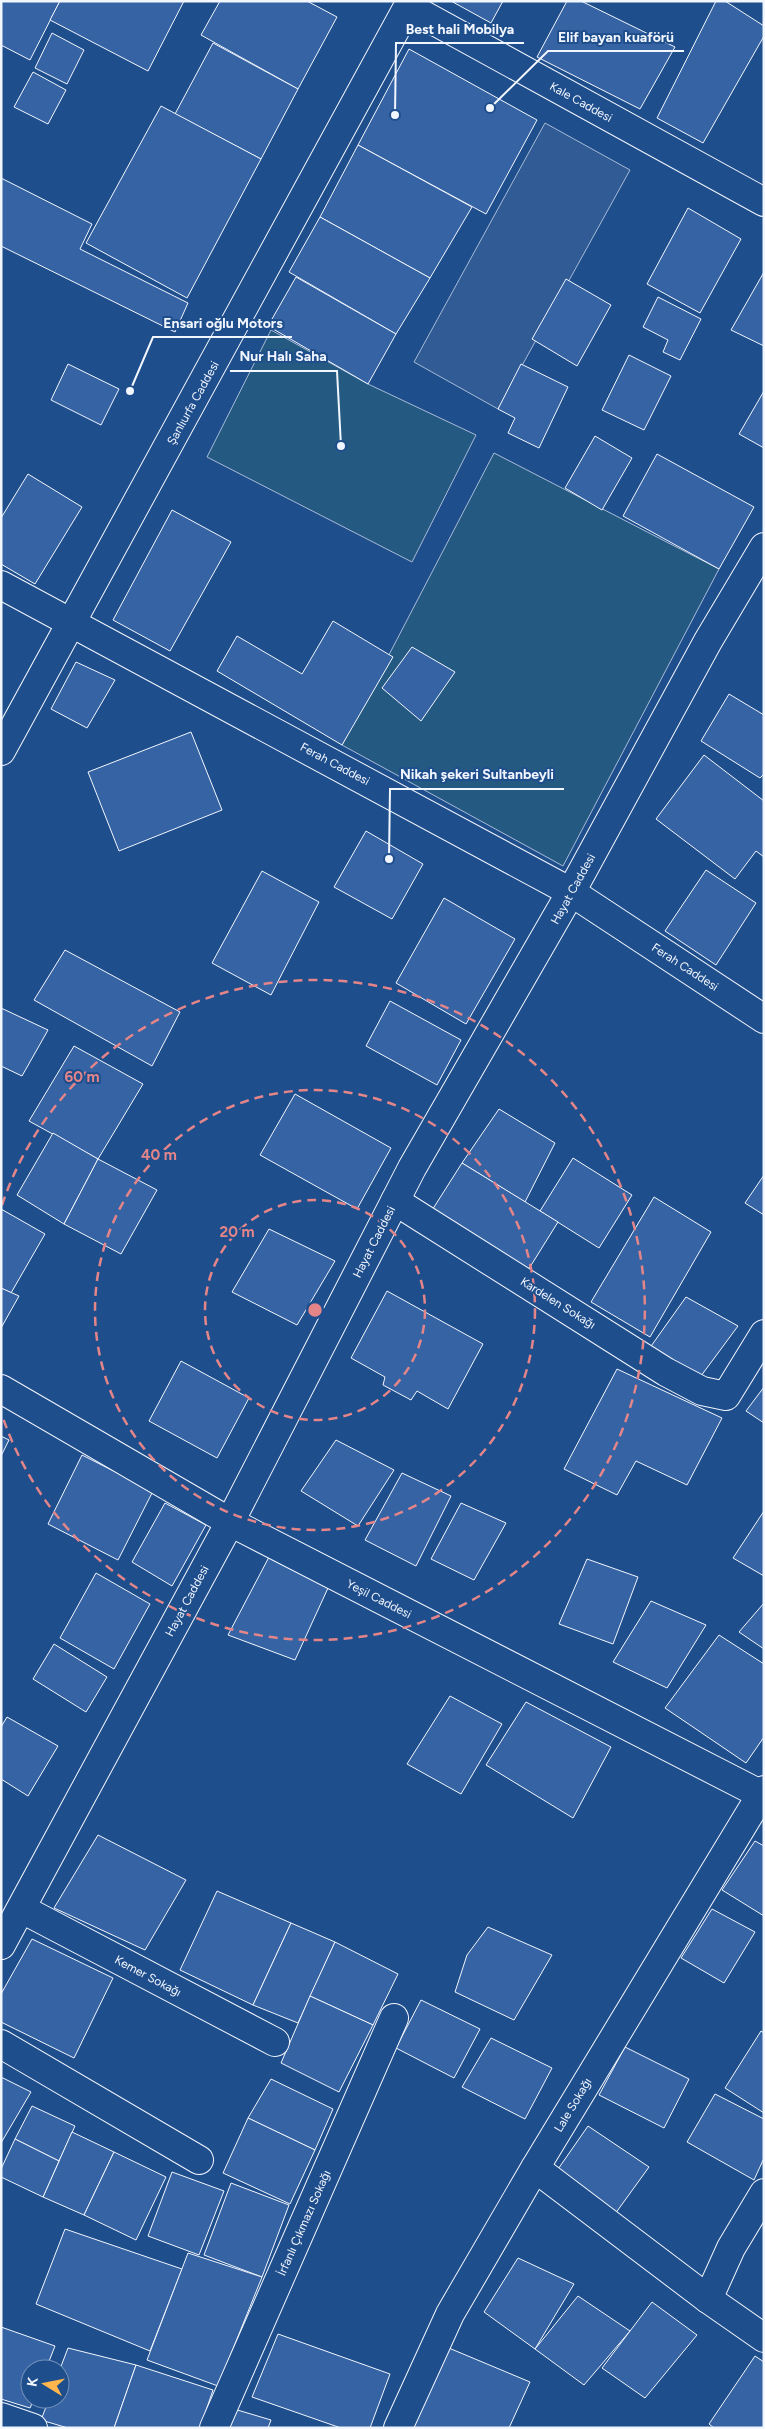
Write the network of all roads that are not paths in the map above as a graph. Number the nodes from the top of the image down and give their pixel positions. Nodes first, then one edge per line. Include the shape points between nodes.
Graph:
1 (406, 3) edge
2 (764, 202) edge
3 (764, 547) edge
4 (1, 585) edge
5 (73, 622) junction
6 (4, 744) edge
7 (571, 892) junction
8 (764, 1019) edge
9 (395, 1201) junction
10 (764, 1334) edge
11 (1, 1390) edge
12 (230, 1522) junction
13 (763, 1794) edge
14 (22, 1909) junction
15 (1, 1945) edge
16 (394, 2018) dead end
17 (275, 2042) dead end
18 (1, 2044) edge
19 (199, 2160) dead end
20 (535, 2168) junction
21 (764, 2193) edge
22 (708, 2299) junction
23 (764, 2338) edge
24 (1, 2417) edge
25 (34, 2428) edge
26 (214, 2428) edge
27 (398, 2428) edge

1 - 2 street, Kale Caddesi
1 - 5 street, Şanlıurfa Caddesi
3 - 7 street, Hayat Caddesi via 708,641
4 - 5 street, Ferah Caddesi
5 - 6 street, Şanlıurfa Caddesi
5 - 7 street, Ferah Caddesi
7 - 8 street, Ferah Caddesi
7 - 9 street, Hayat Caddesi
9 - 10 street, Kardelen Sokağı via 666,1372 702,1391 726,1396
9 - 12 street, Hayat Caddesi
11 - 12 street, Yeşil Caddesi
12 - 13 street, Yeşil Caddesi
12 - 14 street, Hayat Caddesi
13 - 20 street, Lale Sokağı
14 - 15 street, Hayat Caddesi
14 - 17 street, Kemer Sokağı
16 - 26 street, İrfanlı Çıkmazı Sokağı
18 - 19 street
20 - 22 street
20 - 27 street, Lale Sokağı via 450,2314
21 - 22 street via 731,2248
22 - 23 street
24 - 25 street

